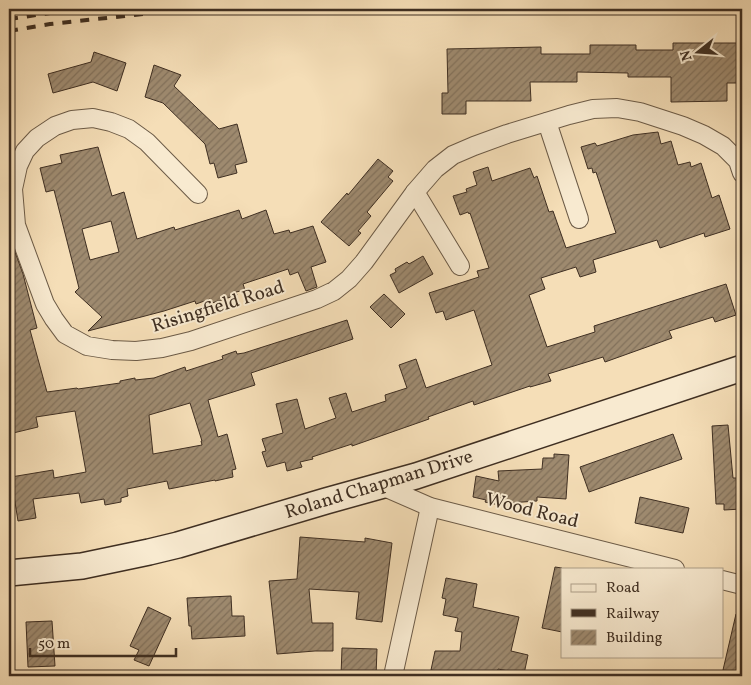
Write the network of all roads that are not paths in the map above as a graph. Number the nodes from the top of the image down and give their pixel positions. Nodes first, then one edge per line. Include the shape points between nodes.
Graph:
1 (546, 122) junction
2 (741, 165) edge
3 (415, 192) junction
4 (198, 194) dead end
5 (579, 219) dead end
6 (12, 226) edge
7 (460, 266) dead end
8 (742, 368) edge
9 (382, 486) junction
10 (430, 507) junction
11 (671, 568) edge
12 (9, 572) edge
13 (724, 581) edge
14 (742, 586) edge
15 (393, 676) edge

1 - 2 street, Risingfield Road via 593,110 617,108 640,112 704,135 723,146
1 - 3 street, Risingfield Road via 453,155 435,168
1 - 5 street
3 - 6 street, Risingfield Road via 350,279 334,290 317,299 191,341 136,351 87,346 65,334 45,304
3 - 7 street
4 - 6 street, Risingfield Road via 130,129 93,118 72,120 55,126 25,151 13,189
8 - 9 street, Roland Chapman Drive
9 - 10 street, Wood Road
9 - 12 street, Roland Chapman Drive via 149,552 82,566
10 - 11 street, Wood Road
10 - 15 street
13 - 14 street

